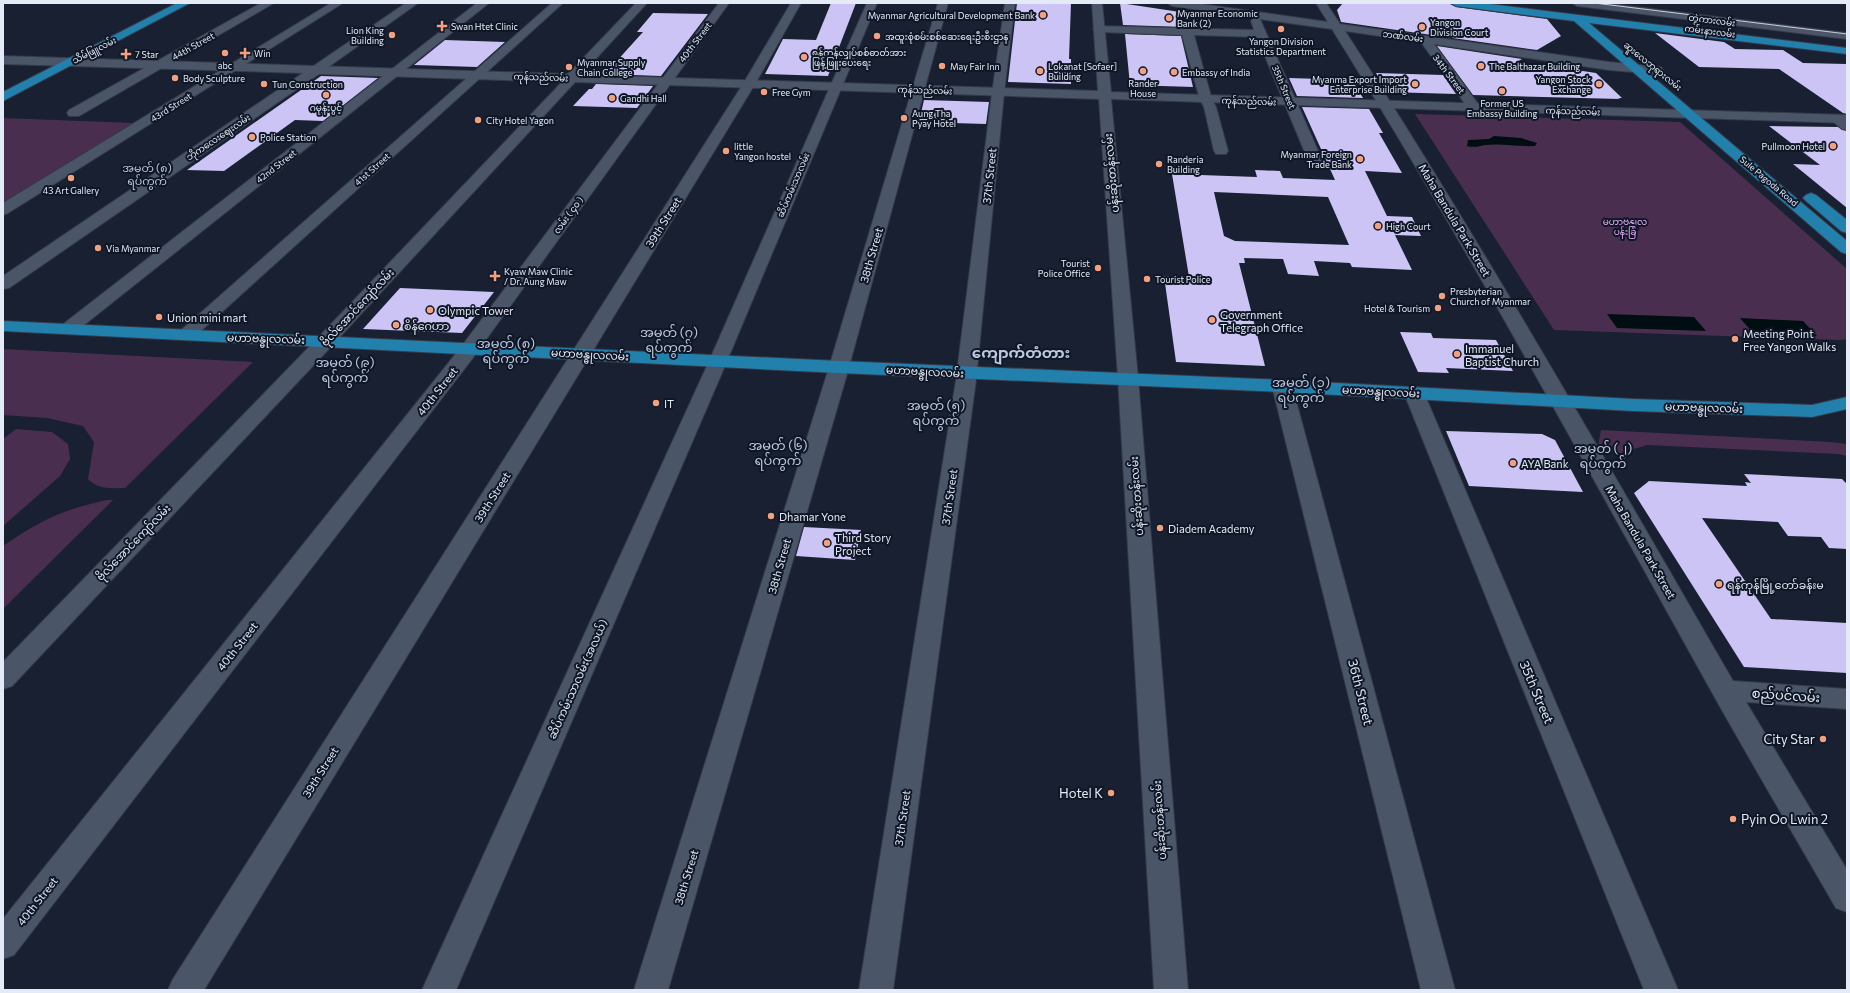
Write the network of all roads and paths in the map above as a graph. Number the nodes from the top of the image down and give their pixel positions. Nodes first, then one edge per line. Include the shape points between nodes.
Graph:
1 (185, 3) edge
2 (269, 3) edge
3 (338, 3) edge
4 (413, 3) edge
5 (484, 3) edge
6 (558, 3) edge
7 (642, 3) edge
8 (724, 3) edge
9 (796, 3) edge
10 (872, 3) edge
11 (943, 3) edge
12 (1010, 3) edge
13 (1097, 3) edge
14 (1172, 3) edge
15 (1321, 3) edge
16 (1456, 3) edge
17 (1484, 3) edge
18 (1577, 3) edge
19 (1253, 15) junction
20 (1575, 16) junction
21 (1596, 19) junction
22 (1336, 27) junction
23 (1099, 29) junction
24 (1187, 32) junction
25 (1261, 34) junction
26 (1847, 36) edge
27 (1424, 39) junction
28 (1815, 46) junction
29 (1847, 47) edge
30 (1847, 52) edge
31 (3, 60) edge
32 (69, 63) junction
33 (158, 65) junction
34 (234, 68) junction
35 (316, 70) junction
36 (1637, 70) junction
37 (394, 73) junction
38 (1660, 73) joint
39 (476, 75) junction
40 (572, 78) junction
41 (666, 81) junction
42 (749, 84) junction
43 (835, 87) junction
44 (918, 90) junction
45 (998, 93) junction
46 (1104, 96) junction
47 (3, 97) edge
48 (1206, 100) junction
49 (1694, 100) dead end
50 (1290, 102) junction
51 (1386, 105) junction
52 (1474, 108) junction
53 (74, 113) dead end
54 (1690, 114) junction
55 (1713, 115) junction
56 (1844, 121) edge
57 (1731, 131) dead end
58 (1221, 151) dead end
59 (1315, 160) dead end
60 (1798, 187) dead end
61 (3, 210) edge
62 (1847, 228) edge
63 (1847, 249) edge
64 (3, 284) edge
65 (3, 326) edge
66 (68, 329) junction
67 (186, 335) junction
68 (325, 341) junction
69 (467, 351) junction
70 (579, 357) junction
71 (716, 364) junction
72 (838, 371) junction
73 (966, 376) junction
74 (1128, 378) junction
75 (1283, 390) junction
76 (1416, 397) junction
77 (1561, 401) junction
78 (1847, 403) edge
79 (3, 679) edge
80 (1725, 691) junction
81 (1847, 699) edge
82 (1847, 898) edge
83 (3, 944) edge
84 (185, 990) edge
85 (439, 990) edge
86 (652, 990) edge
87 (876, 990) edge
88 (1171, 990) edge
89 (1438, 990) edge
90 (1661, 990) edge

1 - 32 main road, သိမ်ဖြူလမ်း
2 - 33 street, 44th Street
3 - 34 street, 43rd Street
4 - 35 street, ဘိုကလေးဈေးလမ်း
5 - 37 street, 42nd Street
6 - 39 street, 41st Street
7 - 40 street, ဗိုလ်အောင်ကျော်လမ်း
8 - 41 street, 40th Street
9 - 42 street, 39th Street
10 - 43 street, ဆိပ်ကမ်းသာလမ်း
11 - 44 street, 38th Street
12 - 45 street, 37th Street
13 - 23 street, ပန်းဆိုးတန်းလမ်း
14 - 19 street, ဘဏ်လမ်း
15 - 22 street, Maha Bandula Park Street
16 - 20 main road, ကမ်းနားလမ်း
17 - 20 main road, ကမ်းနားလမ်း
18 - 26 street, တွဲကားလမ်း
19 - 22 street, ဘဏ်လမ်း
19 - 25 street, 35th Street
20 - 21 main road, ကမ်းနားလမ်း
20 - 36 main road, ဆူးလေဘုရားလမ်း
21 - 28 main road, ကမ်းနားလမ်း
21 - 38 main road, ဆူးလေဘုရားလမ်း
22 - 27 street, ဘဏ်လမ်း
22 - 51 street, Maha Bandula Park Street
23 - 24 street
23 - 46 street, ပန်းဆိုးတန်းလမ်း
24 - 25 street
24 - 48 street
25 - 50 street, 35th Street
27 - 36 street, ဘဏ်လမ်း
27 - 52 street, 34th Street
28 - 29 main road, ကမ်းနားလမ်း
28 - 30 main road, ကမ်းနားလမ်း
31 - 32 street, ကုန်သည်လမ်း
32 - 33 street, ကုန်သည်လမ်း
32 - 47 main road, သိမ်ဖြူလမ်း
33 - 34 street, ကုန်သည်လမ်း
33 - 53 street, 44th Street
34 - 35 street, ကုန်သည်လမ်း
34 - 61 street, 43rd Street
35 - 37 street, ကုန်သည်လမ်း
35 - 64 street, ဘိုကလေးဈေးလမ်း
36 - 38 street, ဘဏ်လမ်း
36 - 54 main road, ဆူးလေဘုရားလမ်း
37 - 39 street, ကုန်သည်လမ်း
37 - 66 street, 42nd Street
39 - 40 street, ကုန်သည်လမ်း
39 - 67 street, 41st Street
40 - 41 street, ကုန်သည်လမ်း
40 - 68 street, ဗိုလ်အောင်ကျော်လမ်း
41 - 42 street, ကုန်သည်လမ်း
41 - 69 street, လမ်း ( ၄၀ )
42 - 43 street, ကုန်သည်လမ်း
42 - 70 street, 39th Street
43 - 44 street, ကုန်သည်လမ်း
43 - 71 street, ဆိပ်ကမ်းသာလမ်း
44 - 45 street, ကုန်သည်လမ်း
44 - 72 street, 38th Street
45 - 46 street, ကုန်သည်လမ်း
45 - 73 street, 37th Street
46 - 48 street, ကုန်သည်လမ်း
46 - 74 street, ပန်းဆိုးတန်းလမ်း
48 - 50 street, ကုန်သည်လမ်း
48 - 58 street
49 - 55 main road
50 - 51 street, ကုန်သည်လမ်း
50 - 59 street, 35th Street
51 - 52 street, ကုန်သည်လမ်း
51 - 77 street, Maha Bandula Park Street
52 - 54 street, ကုန်သည်လမ်း
54 - 55 street, ကုန်သည်လမ်း
54 - 63 main road, Sule Pagoda Road
55 - 56 street, ကုန်သည်လမ်း
55 - 57 main road
60 - 62 main road, Sule Pagoda Road
65 - 66 main road, မဟာဗန္ဓုလလမ်း
66 - 67 main road, မဟာဗန္ဓုလလမ်း
67 - 68 main road, မဟာဗန္ဓုလလမ်း
68 - 69 main road, မဟာဗန္ဓုလလမ်း
68 - 79 street, ဗိုလ်အောင်ကျော်လမ်း
69 - 70 main road, မဟာဗန္ဓုလလမ်း
69 - 83 street, 40th Street
70 - 71 main road, မဟာဗန္ဓုလလမ်း
70 - 84 street, 39th Street
71 - 72 main road, မဟာဗန္ဓုလလမ်း
71 - 85 street, ဆိပ်ကမ်းသာလမ်း(အလယ်)
72 - 73 main road, မဟာဗန္ဓုလလမ်း
72 - 86 street, 38th Street
73 - 74 main road, မဟာဗန္ဓုလလမ်း
73 - 87 street, 37th Street
74 - 75 main road, မဟာဗန္ဓုလလမ်း
74 - 88 street, ပန်းဆိုးတန်းလမ်း
75 - 76 main road, မဟာဗန္ဓုလလမ်း
75 - 89 street, 36th Street
76 - 77 main road, မဟာဗန္ဓုလလမ်း
76 - 90 street, 35th Street
77 - 78 main road, မဟာဗန္ဓုလလမ်း via 1812,411
77 - 80 street, Maha Bandula Park Street
80 - 81 street, စည်ပင်လမ်း
80 - 82 street, Maha Bandula Park Street

